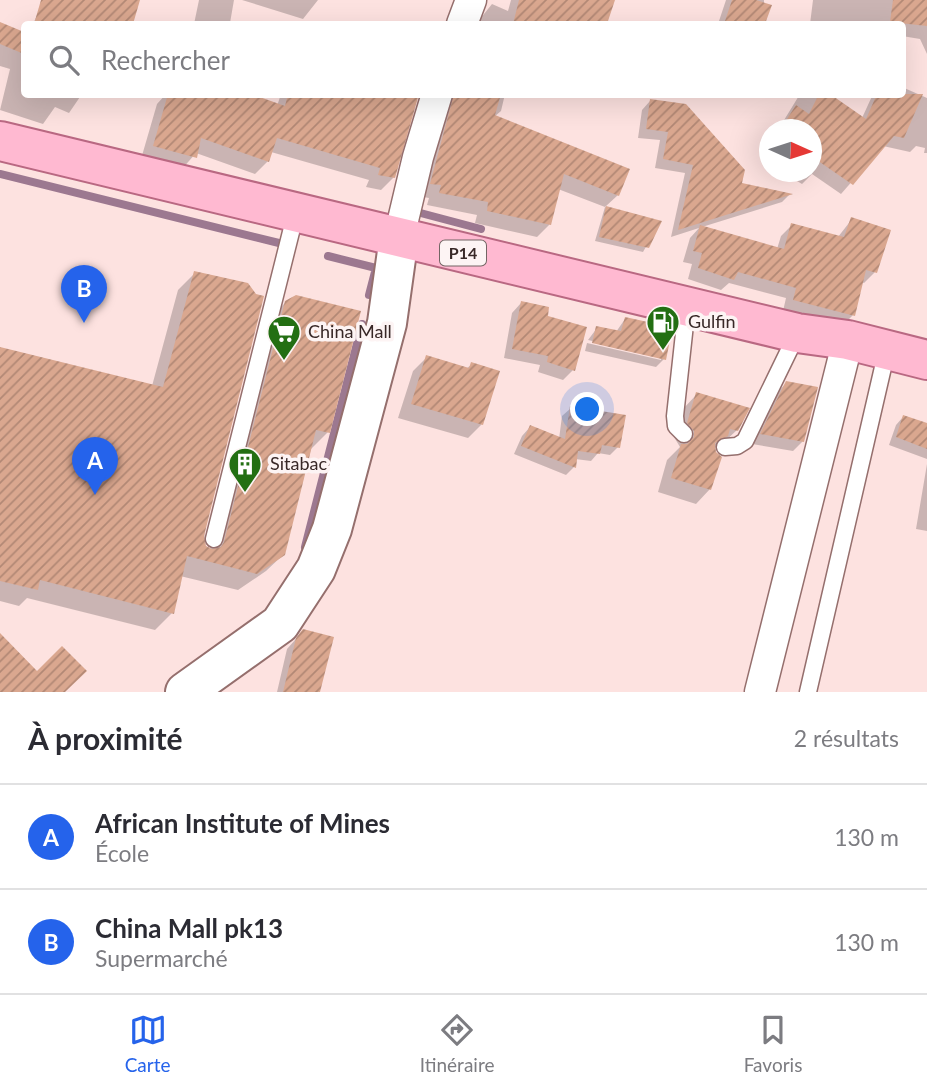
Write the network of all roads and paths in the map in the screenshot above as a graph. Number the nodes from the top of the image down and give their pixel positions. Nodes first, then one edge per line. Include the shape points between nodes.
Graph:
1 (471, 0) edge
2 (463, 21) edge
3 (437, 98) edge
4 (0, 141) edge
5 (296, 212) junction
6 (399, 237) junction
7 (687, 306) junction
8 (797, 333) junction
9 (848, 340) junction
10 (887, 350) junction
11 (927, 360) edge
12 (684, 434) dead end
13 (725, 447) dead end
14 (214, 539) dead end
15 (185, 692) edge
16 (760, 692) edge
17 (808, 692) edge

1 - 2 street
3 - 6 street
4 - 5 main road, P14
5 - 6 main road, P14
5 - 14 lane
6 - 7 main road, P14
6 - 15 street via 387,323 332,529 316,569 280,624
7 - 8 main road, P14
7 - 12 lane via 675,416 676,426
8 - 9 main road, P14
8 - 13 lane via 745,440
9 - 10 main road, P14
9 - 16 street
10 - 11 main road, P14
10 - 17 lane

